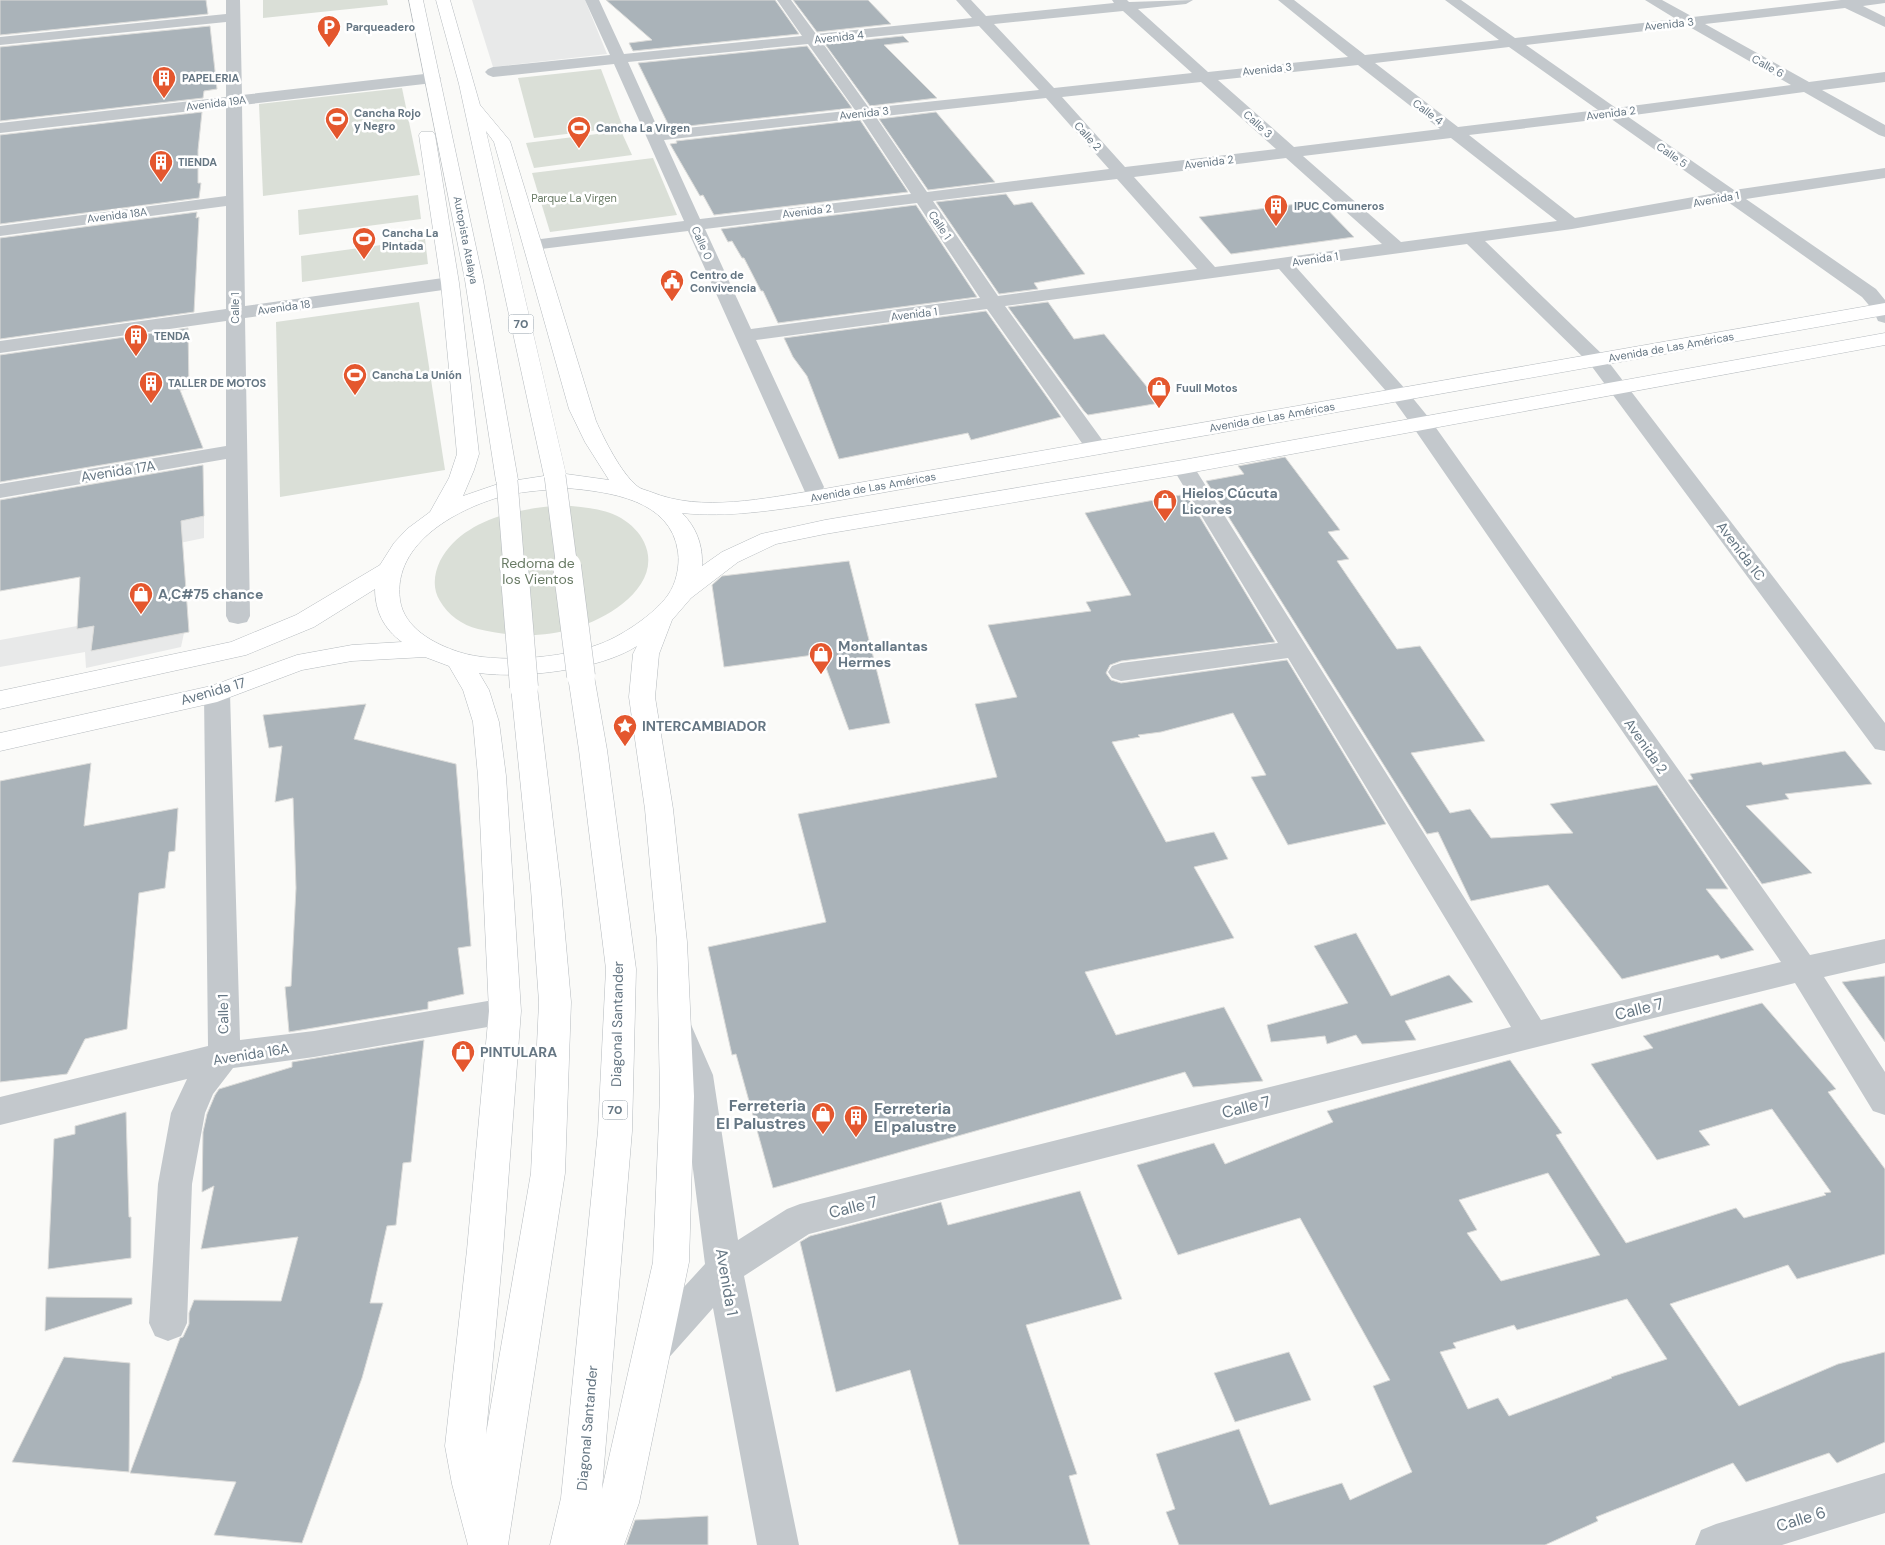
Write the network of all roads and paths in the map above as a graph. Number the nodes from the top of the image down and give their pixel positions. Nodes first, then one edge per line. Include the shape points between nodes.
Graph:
1 (416, 0) edge
2 (443, 0) edge
3 (592, 0) edge
4 (784, 0) edge
5 (963, 0) edge
6 (1186, 0) edge
7 (1285, 0) edge
8 (1452, 0) edge
9 (1652, 0) edge
10 (1880, 0) edge
11 (1844, 2) edge
12 (1123, 3) edge
13 (233, 9) edge
14 (983, 22) junction
15 (1690, 22) junction
16 (1885, 23) edge
17 (812, 40) junction
18 (0, 42) edge
19 (1512, 42) junction
20 (619, 60) junction
21 (1360, 60) junction
22 (492, 72) dead end
23 (1204, 76) junction
24 (1885, 77) edge
25 (433, 78) junction
26 (1808, 88) junction
27 (1050, 93) junction
28 (437, 100) junction
29 (234, 101) junction
30 (471, 102) junction
31 (865, 113) junction
32 (1612, 113) junction
33 (0, 128) edge
34 (1454, 132) junction
35 (1885, 132) edge
36 (654, 136) junction
37 (1289, 152) junction
38 (1121, 173) junction
39 (1885, 173) edge
40 (1731, 196) junction
41 (921, 197) junction
42 (235, 200) junction
43 (1572, 224) junction
44 (694, 225) junction
45 (0, 230) edge
46 (1471, 238) junction
47 (533, 245) junction
48 (1397, 248) junction
49 (1283, 263) junction
50 (1210, 274) junction
51 (450, 283) junction
52 (993, 303) junction
53 (1884, 312) edge
54 (235, 314) junction
55 (744, 336) junction
56 (1885, 338) edge
57 (0, 347) edge
58 (1597, 360) junction
59 (1617, 387) junction
60 (1400, 395) junction
61 (1421, 423) junction
62 (1097, 448) junction
63 (236, 451) junction
64 (1183, 467) junction
65 (813, 487) dead end
66 (0, 490) edge
67 (629, 491) junction
68 (658, 504) junction
69 (440, 515) junction
70 (389, 570) junction
71 (682, 593) junction
72 (238, 616) dead end
73 (660, 618) junction
74 (426, 649) junction
75 (1294, 649) junction
76 (459, 662) junction
77 (1121, 672) dead end
78 (217, 693) junction
79 (0, 700) edge
80 (0, 742) edge
81 (1885, 742) edge
82 (1885, 951) edge
83 (1802, 969) junction
84 (504, 1011) junction
85 (675, 1021) junction
86 (1533, 1035) junction
87 (224, 1056) junction
88 (1885, 1101) edge
89 (0, 1111) edge
90 (724, 1270) junction
91 (168, 1323) dead end
92 (652, 1350) junction
93 (1885, 1493) edge
94 (488, 1544) edge
95 (571, 1545) edge
96 (603, 1545) edge
97 (778, 1545) edge
98 (1716, 1545) edge

1 - 25 main road, Autopista Atalaya
2 - 30 main road, 70
3 - 20 street, Calle 0
4 - 17 street, Calle 1
5 - 14 street, Calle 2
6 - 12 street, Avenida 4
7 - 21 street, Calle 4
8 - 19 street, Calle 5
9 - 15 street, Calle 6
10 - 11 street, Avenida 3
11 - 15 street, Avenida 3
11 - 16 street
12 - 14 street, Avenida 4
12 - 23 street, Calle 3
13 - 18 street
13 - 29 street, Calle 1
14 - 17 street, Avenida 4
14 - 27 street, Calle 2
15 - 19 street, Avenida 3
15 - 26 street, Calle 6
17 - 20 street, Avenida 4
17 - 31 street, Calle 1
19 - 21 street, Avenida 3
19 - 32 street, Calle 5
20 - 22 street, Avenida 4
20 - 36 street, Calle 0
21 - 23 street, Avenida 3
21 - 34 street, Calle 4
23 - 27 street, Avenida 3
23 - 37 street, Calle 3
24 - 26 street, Avenida 2
25 - 28 main road, Autopista Atalaya
25 - 29 street, Avenida 19A
26 - 32 street, Avenida 2
26 - 35 street, Calle 6
27 - 31 street, Avenida 3
27 - 38 street, Calle 2
28 - 51 main road via 424,119
28 - 94 main road, Autopista Atalaya, bridge via 474,280 507,480 555,1002 548,1173
29 - 33 street, Avenida 19A
29 - 42 street, Calle 1
30 - 47 main road via 502,140
30 - 95 main road, Diagonal Santander / 70, bridge via 555,476 621,969 614,1140 581,1498
31 - 36 street, Avenida 3
31 - 41 street, Calle 1
32 - 34 street, Avenida 2
32 - 40 street, Calle 5
34 - 37 street, Avenida 2
34 - 43 street, Calle 4
36 - 44 street, Calle 0
37 - 38 street, Avenida 2
37 - 48 street, Calle 3
38 - 41 street, Avenida 2
38 - 50 street, Calle 2
39 - 40 street, Avenida 1
40 - 43 street, Avenida 1
40 - 53 street, Calle 5 via 1868,293
41 - 44 street, Avenida 2
41 - 52 street, Calle 1
42 - 45 street, Avenida 18A
42 - 54 street, Calle 1
43 - 46 street, Avenida 1
44 - 47 street, Avenida 2
44 - 55 street, Calle 0
46 - 48 street, Avenida 1
46 - 58 street, Avenida 1C
47 - 67 main road via 580,409 591,436
48 - 49 street, Avenida 1
49 - 50 street, Avenida 1
49 - 60 street, Avenida 2
50 - 52 street, Avenida 1
51 - 54 street, Avenida 18
51 - 69 main road via 468,454 458,486
52 - 55 street, Avenida 1
52 - 62 street, Calle 1
53 - 58 main road, Avenida de Las Américas
54 - 57 street, Avenida 18
54 - 63 street, Calle 1
55 - 65 street, Calle 0
56 - 59 main road
58 - 59 street, Avenida 1C
58 - 60 main road, Avenida de Las Américas
59 - 61 main road
59 - 81 street, Avenida 1C
60 - 61 street, Avenida 2
60 - 62 main road, Avenida de Las Américas
61 - 64 main road
61 - 83 street, Avenida 2
62 - 68 main road, Avenida de Las Américas via 755,506 708,509
63 - 66 street, Avenida 17A
63 - 72 street, Calle 1
64 - 71 main road via 834,526 769,540 730,557
64 - 75 street
67 - 68 main road
67 - 69 main road via 576,482 533,484 500,490
68 - 71 main road via 679,522 690,544 691,568
69 - 70 main road via 400,550
70 - 74 main road via 386,599 399,627
70 - 79 main road via 305,621 237,649
71 - 73 main road
73 - 76 main road via 609,650 545,666 500,668
73 - 85 main road via 646,654 642,697 659,809 672,942
74 - 76 main road
74 - 78 main road, Avenida 17 via 352,652 297,663
75 - 77 street
75 - 86 street
76 - 84 main road via 476,690 486,722 492,776
78 - 80 main road, Avenida 17
78 - 87 street, Calle 1
82 - 83 street, Calle 7
83 - 86 street, Calle 7
83 - 88 street, Avenida 2
84 - 87 street, Avenida 16A
84 - 94 main road via 465,1446
85 - 90 street, Avenida 1 via 697,1075
85 - 92 main road via 677,1096 671,1262
86 - 90 street, Calle 7 via 800,1220
87 - 89 street, Avenida 16A
87 - 91 street via 200,1086 188,1113 175,1184
90 - 92 street, Calle 7
90 - 97 street, Avenida 1
92 - 96 main road via 619,1503
93 - 98 street, Calle 6

